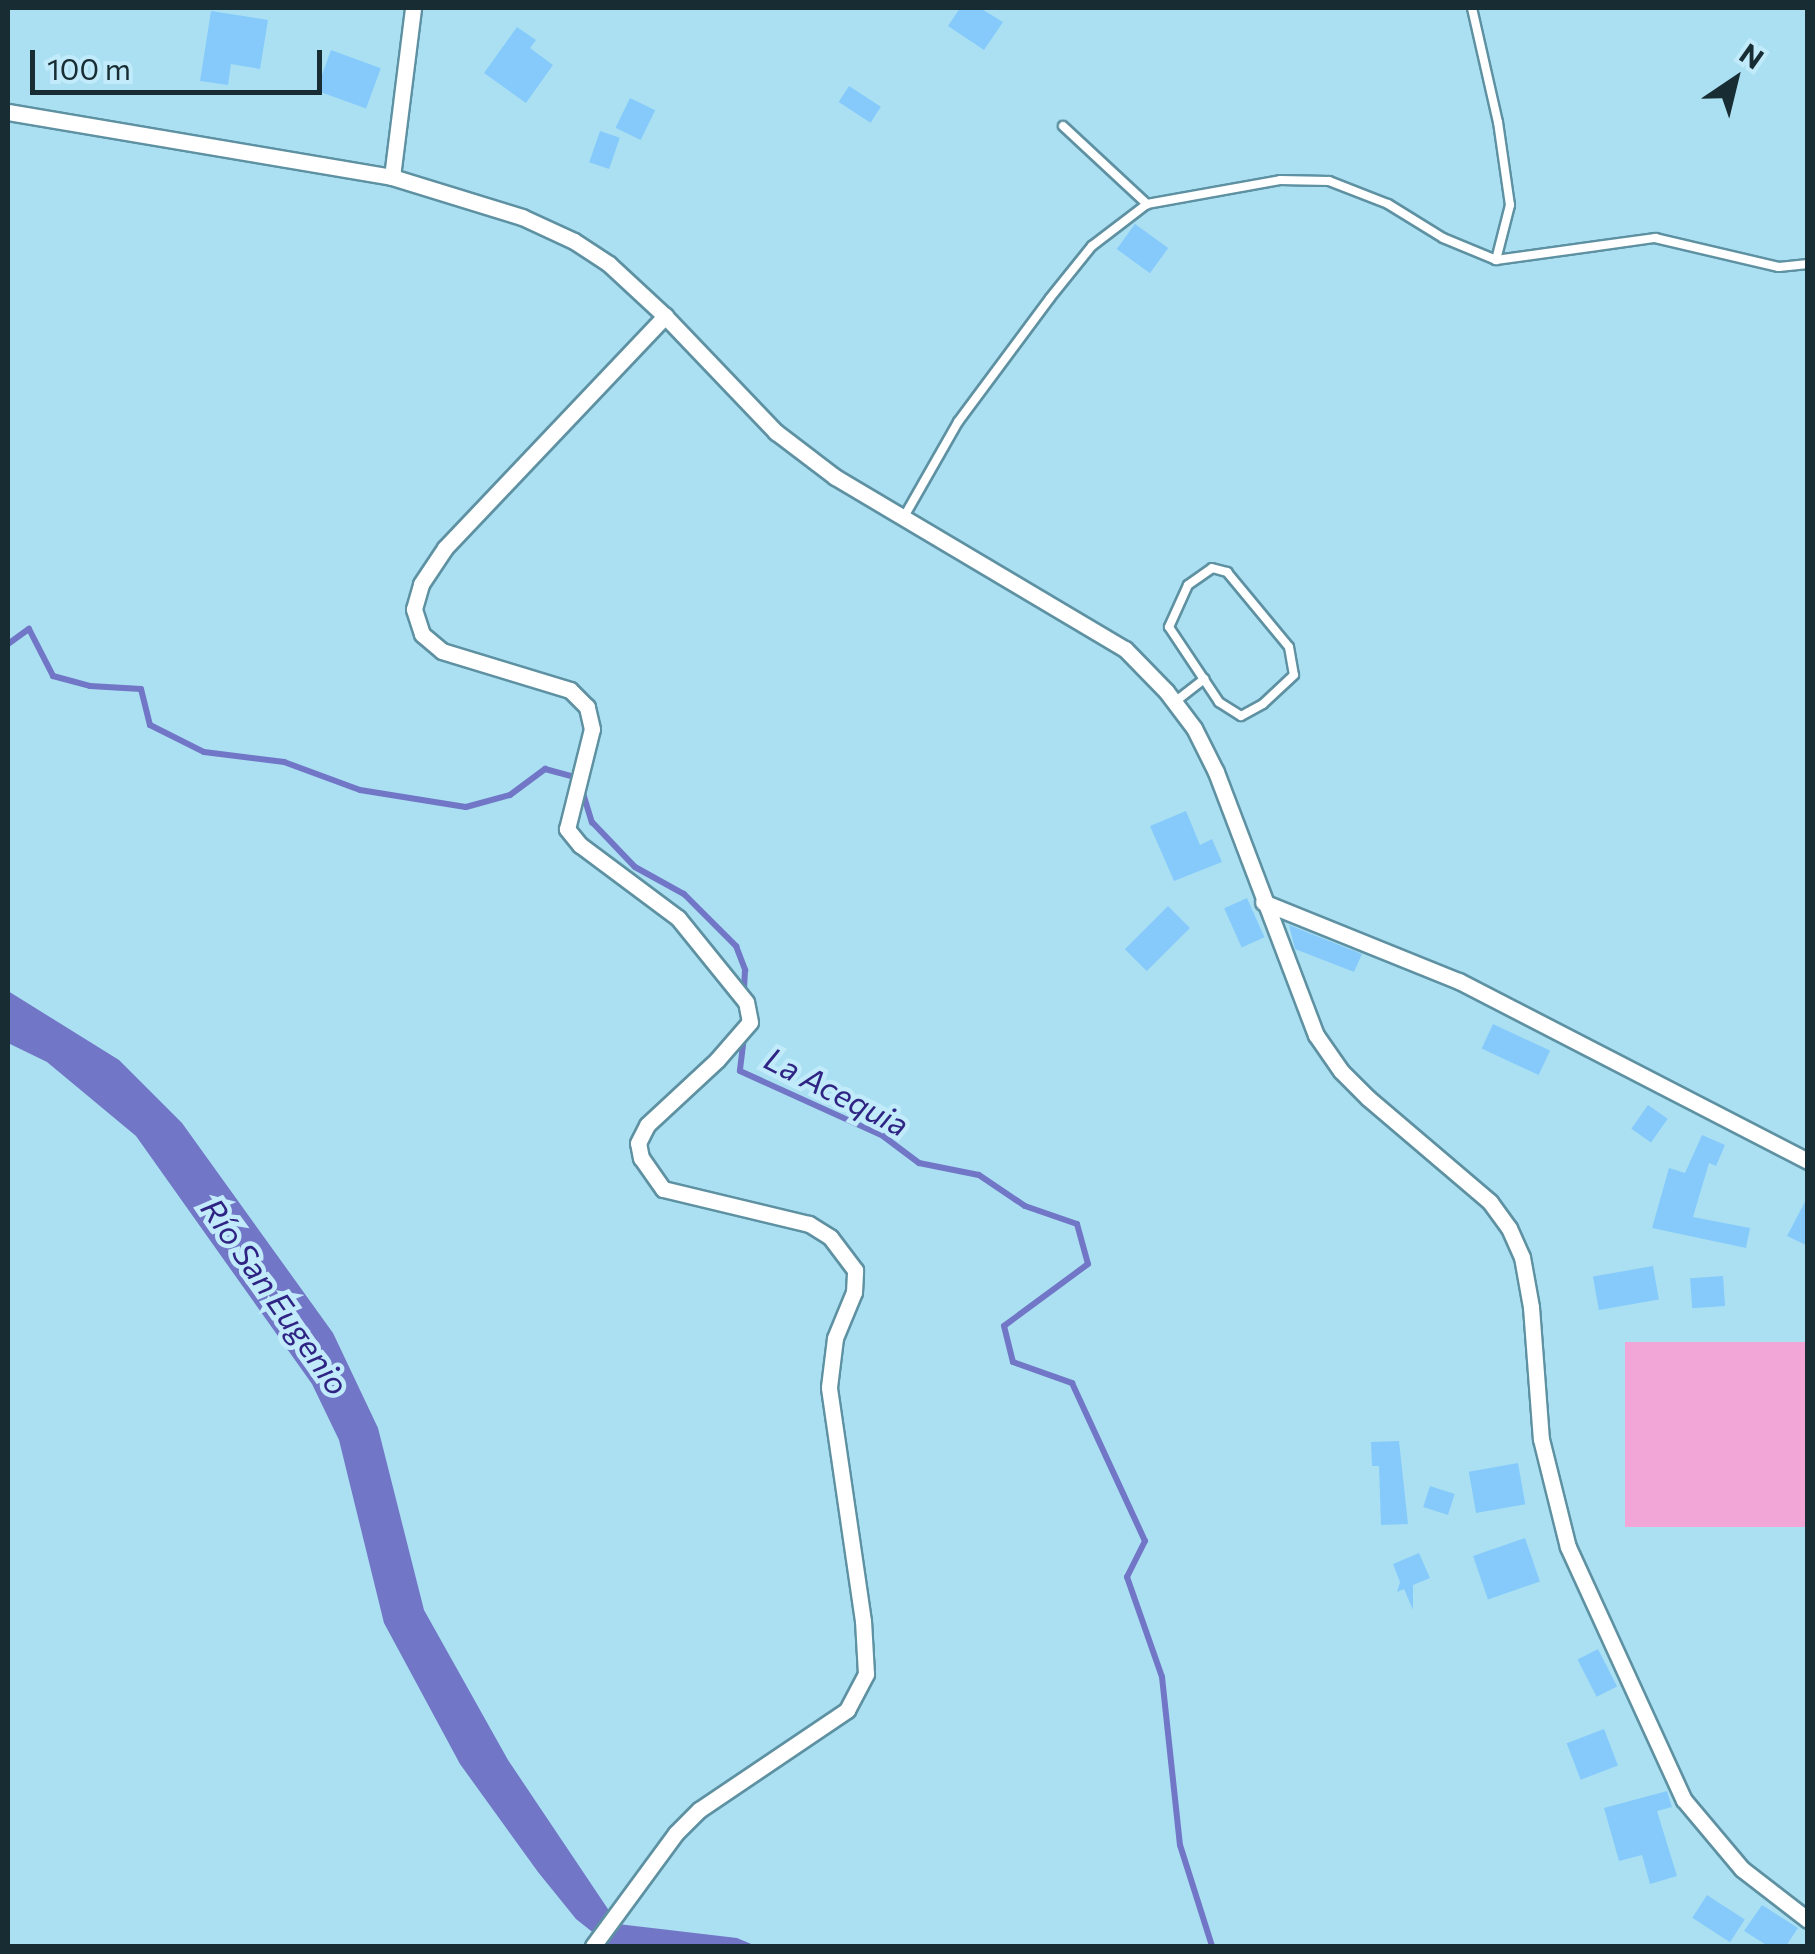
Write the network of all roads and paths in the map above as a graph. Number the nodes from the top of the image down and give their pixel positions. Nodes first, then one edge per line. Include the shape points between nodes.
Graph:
1 (413, 8) edge
2 (1472, 8) edge
3 (8, 112) edge
4 (1063, 126) dead end
5 (392, 177) junction
6 (1148, 204) junction
7 (1496, 260) junction
8 (1808, 264) edge
9 (665, 316) junction
10 (905, 516) junction
11 (1204, 680) junction
12 (1175, 702) junction
13 (1263, 902) junction
14 (1808, 1161) edge
15 (1808, 1920) edge
16 (593, 1946) edge

1 - 5 street
2 - 7 lane via 1510,205
3 - 5 street
4 - 6 lane
5 - 9 street via 574,240
6 - 7 lane via 1280,180 1330,181
6 - 10 lane via 1092,246 1050,298 958,422
7 - 8 lane via 1655,238 1779,267
9 - 10 street via 776,432 835,477
9 - 16 street via 445,548 421,584 414,609 422,634 442,651 570,690 587,707 592,728 567,829 678,918 746,1002 750,1022 647,1125 638,1143 649,1175 663,1189 809,1224 830,1237 854,1270 829,1387 866,1674 847,1710 699,1810
10 - 12 street via 1125,650
11 - 11 lane via 1169,627 1188,585 1212,568 1226,572 1288,647 1294,675 1240,716
11 - 12 lane
12 - 13 street via 1216,772
13 - 14 street via 1459,981
13 - 15 street via 1316,1035 1341,1071 1490,1202 1508,1228 1522,1257 1540,1439 1568,1547 1684,1800 1742,1869

